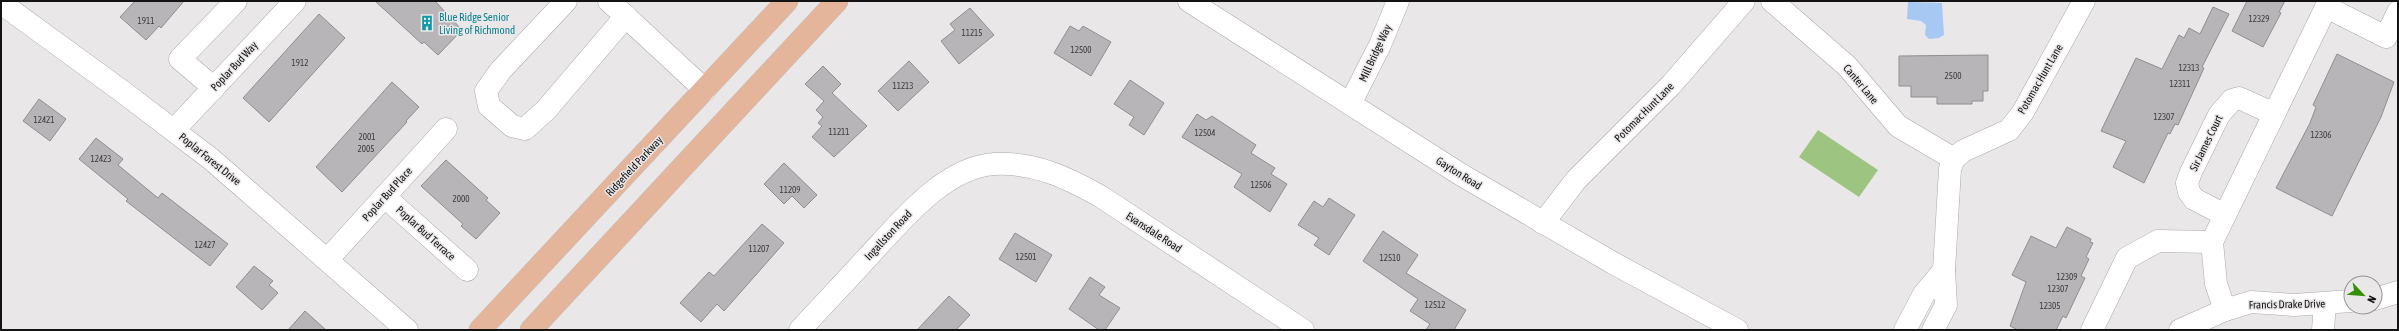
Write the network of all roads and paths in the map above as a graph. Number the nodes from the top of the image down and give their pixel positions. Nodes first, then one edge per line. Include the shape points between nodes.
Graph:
1 (236, 1) edge
2 (294, 1) edge
3 (566, 1) edge
4 (609, 1) edge
5 (787, 1) edge
6 (837, 1) edge
7 (1189, 1) edge
8 (1398, 1) edge
9 (1744, 1) edge
10 (1772, 1) edge
11 (2084, 1) edge
12 (1, 3) edge
13 (2327, 4) edge
14 (2398, 12) edge
15 (626, 16) junction
16 (214, 88) junction
17 (705, 90) junction
18 (1350, 104) junction
19 (2274, 114) junction
20 (446, 129) dead end
21 (174, 130) junction
22 (1954, 159) junction
23 (994, 164) joint
24 (385, 197) junction
25 (2225, 215) junction
26 (1543, 223) junction
27 (2212, 242) junction
28 (328, 259) junction
29 (467, 270) dead end
30 (1944, 270) junction
31 (2398, 292) edge
32 (2383, 296) edge
33 (2343, 302) edge
34 (2325, 304) junction
35 (2225, 310) junction
36 (407, 330) edge
37 (480, 330) edge
38 (532, 330) edge
39 (800, 330) edge
40 (1303, 330) edge
41 (1737, 330) edge
42 (1905, 330) edge
43 (1933, 330) edge
44 (2092, 330) edge
45 (2180, 330) edge
46 (2323, 330) edge

1 - 16 street via 180,59
2 - 16 street, Poplar Bud Way
3 - 15 street via 486,91 490,106 512,126 525,129 546,110
4 - 15 street
5 - 17 main road, Ridgefield Parkway
6 - 38 main road
7 - 18 street, Gayton Road
8 - 18 street, Mill Bridge Way via 1380,45
9 - 26 street, Potomac Hunt Lane via 1671,85 1576,180
10 - 22 street, Canter Lane via 1847,66 1898,126
11 - 22 street, Potomac Hunt Lane via 2023,112 2009,130 1963,151
12 - 21 street, Poplar Forest Drive
13 - 14 street via 2386,37
13 - 19 street
15 - 17 street
16 - 21 street, Poplar Bud Way
17 - 37 main road, Ridgefield Parkway
18 - 26 street, Gayton Road
19 - 25 street
19 - 25 street, Sir James Court via 2239,98 2232,100 2219,115 2191,172 2187,183 2194,199
20 - 24 street, Poplar Bud Place
21 - 28 street, Poplar Forest Drive
22 - 30 street via 1950,169
23 - 39 street, Ingallston Road via 979,167 955,178 914,208
23 - 40 street, Evansdale Road via 1028,166 1072,180
24 - 28 street, Poplar Bud Place
24 - 29 street, Poplar Bud Terrace
25 - 27 street
26 - 41 street, Gayton Road
27 - 35 street via 2216,284
27 - 44 street via 2158,241 2127,258
28 - 36 street, Poplar Forest Drive
30 - 42 street via 1924,294
30 - 43 street via 1946,305
31 - 32 street
33 - 34 street, Francis Drake Drive
34 - 35 street, Francis Drake Drive via 2251,302
34 - 46 street
35 - 45 street, Francis Drake Drive

